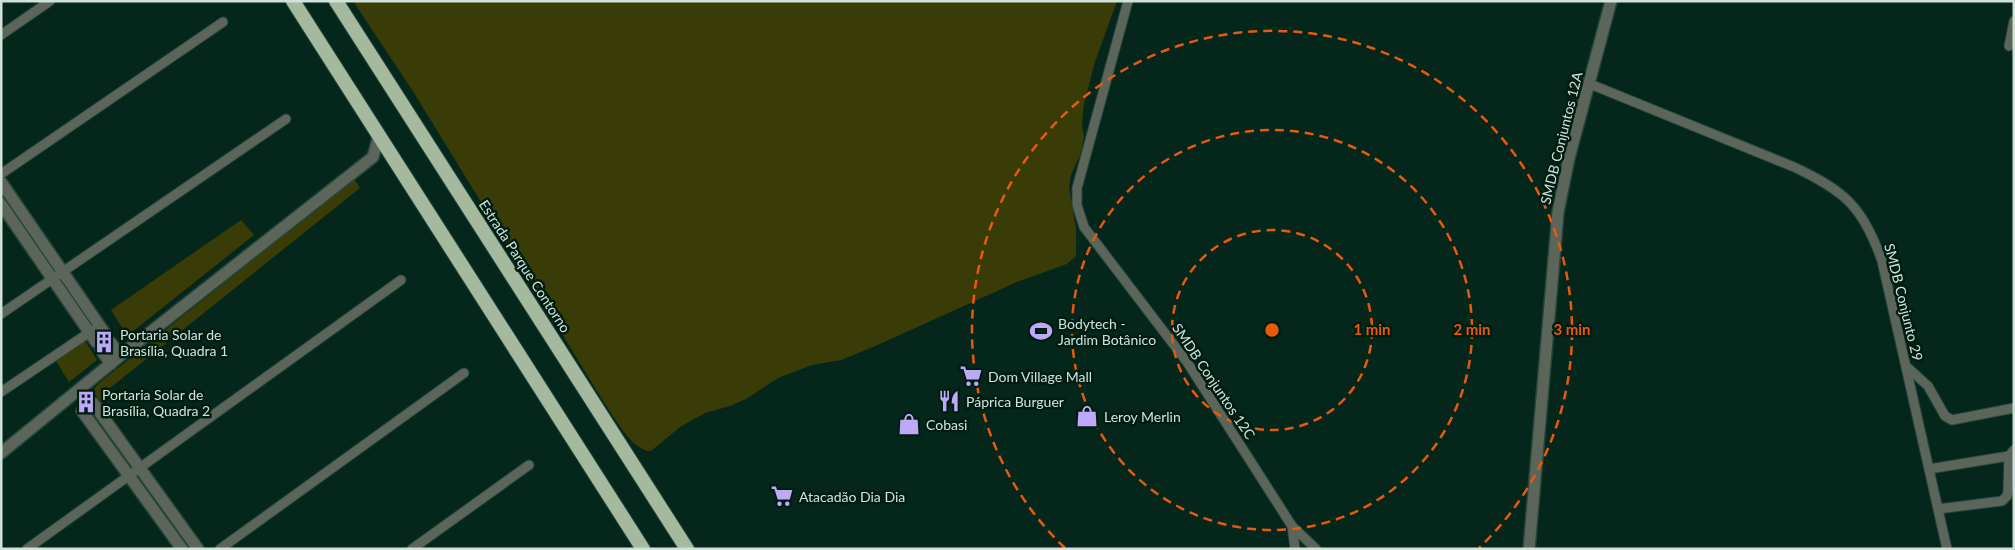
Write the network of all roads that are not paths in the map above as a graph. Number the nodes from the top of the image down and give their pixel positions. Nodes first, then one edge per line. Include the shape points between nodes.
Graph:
1 (50, 1) edge
2 (293, 1) edge
3 (336, 1) edge
4 (1128, 1) edge
5 (1611, 1) edge
6 (2014, 21) edge
7 (223, 22) dead end
8 (1, 35) edge
9 (2008, 46) dead end
10 (1590, 84) junction
11 (286, 119) dead end
12 (379, 135) junction
13 (392, 156) junction
14 (373, 157) junction
15 (1, 174) edge
16 (1, 182) edge
17 (1, 204) edge
18 (63, 272) junction
19 (52, 279) junction
20 (401, 280) dead end
21 (1, 314) edge
22 (107, 337) junction
23 (97, 344) junction
24 (120, 356) junction
25 (111, 364) junction
26 (1906, 366) junction
27 (464, 373) dead end
28 (1, 392) edge
29 (90, 399) junction
30 (79, 407) junction
31 (2014, 408) edge
32 (1, 453) edge
33 (2011, 453) edge
34 (529, 465) dead end
35 (140, 468) junction
36 (1929, 469) junction
37 (129, 476) junction
38 (1938, 509) junction
39 (1292, 526) junction
40 (27, 549) edge
41 (182, 549) edge
42 (198, 549) edge
43 (220, 549) edge
44 (412, 549) edge
45 (643, 549) edge
46 (687, 549) edge
47 (1295, 549) edge
48 (1316, 549) edge
49 (1529, 549) edge
50 (1947, 549) edge

1 - 8 street
2 - 12 highway
3 - 46 highway, Estrada Parque Contorno
4 - 39 street, SMDB Conjuntos 12C via 1077,188 1077,205 1084,227 1187,362
5 - 10 street, SMDB Conjuntos 12A
6 - 9 street
7 - 15 street
10 - 26 street, SMDB Conjunto 29 via 1794,167 1824,181 1843,195 1860,212 1874,238
10 - 49 street, SMDB Conjuntos 12A via 1558,212
11 - 18 street
12 - 13 highway
12 - 14 street
13 - 14 street
13 - 45 highway
14 - 24 street
16 - 18 street
17 - 19 street
18 - 19 street
18 - 22 street
19 - 21 street
19 - 23 street
20 - 35 street
22 - 23 street
22 - 23 street
22 - 24 street
23 - 25 street
23 - 28 street
24 - 25 street
25 - 29 street
26 - 31 street via 1928,386 1945,416 1952,420
26 - 36 street, SMDB Conjunto 29
27 - 43 street
29 - 30 street
29 - 30 street
29 - 35 street
30 - 32 street
30 - 37 street
33 - 36 street
33 - 38 street via 2008,491 2002,501
34 - 44 street
35 - 37 street
35 - 42 street
36 - 38 street, SMDB Conjunto 29
37 - 40 street
37 - 41 street
38 - 50 street, SMDB Conjunto 29
39 - 47 street, SMDB Conjuntos 12C
39 - 48 street, SMDB Conjuntos 12C

